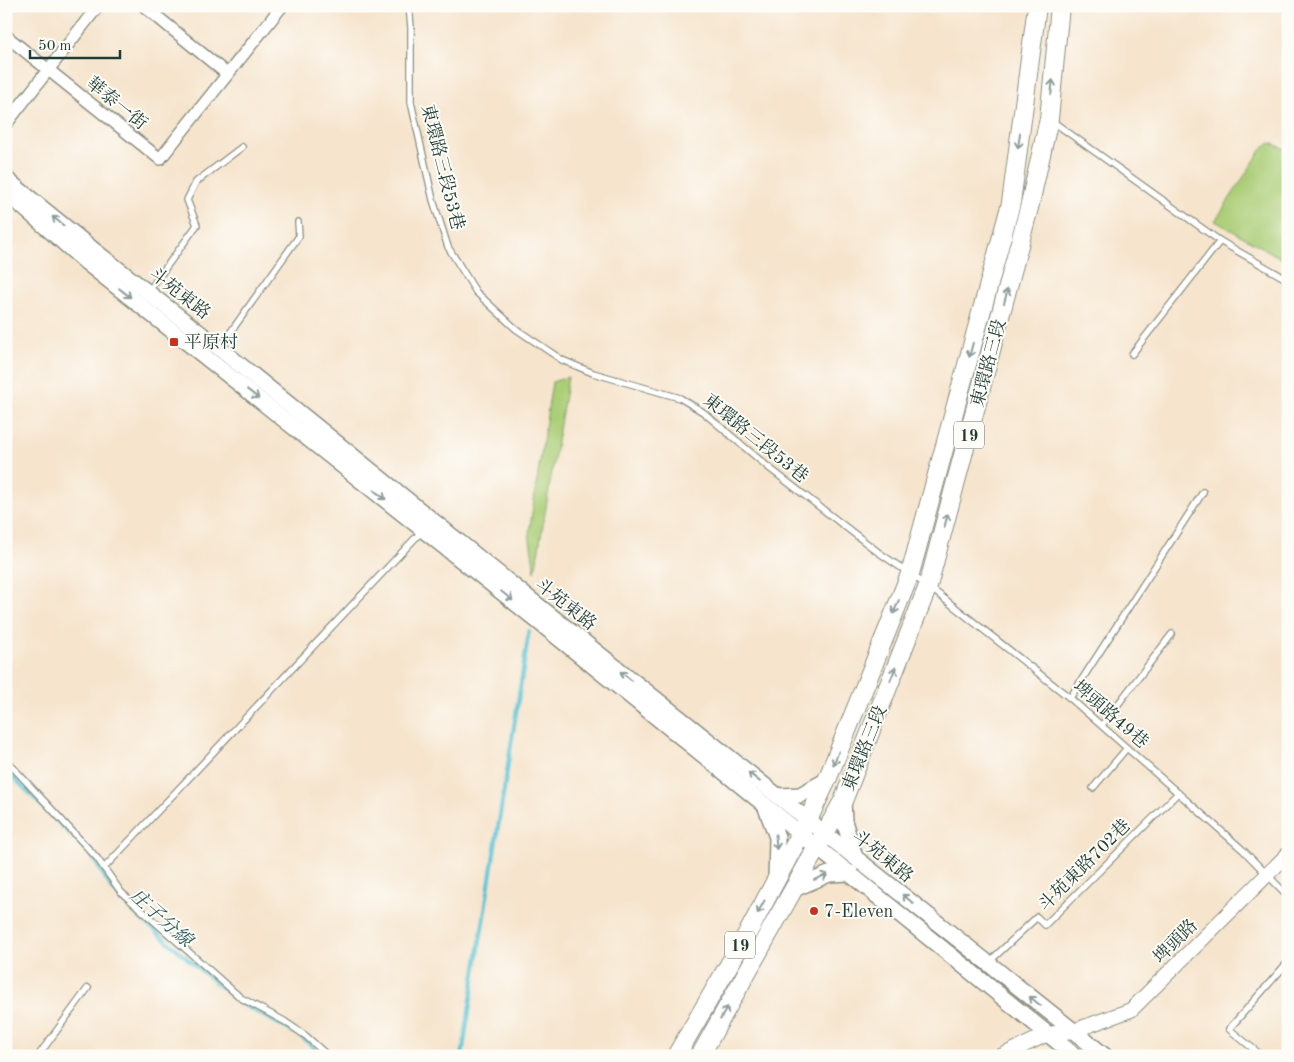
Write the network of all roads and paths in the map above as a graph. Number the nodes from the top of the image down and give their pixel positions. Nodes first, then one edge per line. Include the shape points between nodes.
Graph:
1 (98, 6) edge
2 (144, 6) edge
3 (282, 6) edge
4 (408, 6) edge
5 (1037, 6) edge
6 (1060, 6) edge
7 (6, 36) edge
8 (48, 70) junction
9 (227, 74) junction
10 (1049, 119) junction
11 (6, 124) edge
12 (242, 147) dead end
13 (6, 179) edge
14 (6, 192) edge
15 (298, 222) dead end
16 (1220, 240) junction
17 (1288, 280) edge
18 (148, 292) junction
19 (219, 348) junction
20 (1132, 354) dead end
21 (1203, 492) dead end
22 (423, 530) junction
23 (910, 574) junction
24 (928, 586) junction
25 (1172, 634) dead end
26 (1070, 698) junction
27 (1102, 725) junction
28 (1127, 748) junction
29 (6, 760) edge
30 (827, 780) junction
31 (1093, 788) dead end
32 (1178, 793) junction
33 (779, 796) junction
34 (843, 801) junction
35 (765, 805) junction
36 (805, 826) junction
37 (821, 840) junction
38 (1288, 854) edge
39 (855, 857) junction
40 (104, 868) junction
41 (851, 873) junction
42 (1266, 874) junction
43 (776, 880) junction
44 (794, 889) junction
45 (1288, 896) edge
46 (1288, 962) edge
47 (988, 963) junction
48 (88, 988) dead end
49 (1074, 1031) junction
50 (1048, 1034) junction
51 (38, 1056) edge
52 (328, 1056) edge
53 (676, 1056) edge
54 (700, 1056) edge
55 (1001, 1056) edge
56 (1075, 1056) edge
57 (1104, 1056) edge
58 (1262, 1056) edge

1 - 8 street
2 - 9 street
3 - 9 street
4 - 23 lane, 東環路三段53巷 via 411,102 433,200 448,247 476,292 516,329 562,360 593,373 680,398 703,412 776,473
5 -> 23 main road, 東環路三段 / 19 via 1011,204
10 -> 6 main road, 東環路三段 / 19
7 - 8 street, 華泰一街
8 - 9 street, 華泰一街 via 160,159
8 - 11 street
10 - 16 lane
24 -> 10 main road, 東環路三段 / 19 via 1029,208
12 - 18 lane via 196,182 187,200 197,225
18 -> 13 main road, 斗苑東路
14 -> 22 main road, 斗苑東路 via 87,263
15 - 19 lane via 299,236
16 - 17 lane
16 - 20 lane
18 - 19 main road, 斗苑東路
33 -> 19 main road, 斗苑東路
21 - 26 lane
22 -> 35 main road, 斗苑東路
22 - 40 lane
23 - 24 lane, 東環路三段53巷
23 -> 30 main road, 東環路三段 / 19
24 - 26 lane, 埤頭路49巷
34 -> 24 main road, 東環路三段 / 19
25 - 27 lane
26 - 27 lane, 埤頭路49巷
27 - 28 lane, 埤頭路49巷
28 - 31 lane
28 - 32 lane, 埤頭路49巷
29 - 40 lane
30 - 33 main road via 800,795
30 - 36 main road, 東環路三段 / 19
32 - 42 lane, 埤頭路49巷
32 - 47 lane, 斗苑東路702巷 via 1045,925 1036,917
33 - 36 main road, 斗苑東路
34 - 37 main road, 東環路三段 / 19
34 - 39 main road via 844,821
35 - 36 main road, 斗苑東路
35 -> 43 main road via 777,838
36 - 37 main road, 斗苑東路
36 - 43 main road, 19
37 - 39 main road, 斗苑東路
37 - 41 main road, 斗苑東路
37 - 44 main road, 19
38 - 42 street, 埤頭路
47 -> 39 main road, 斗苑東路
40 - 52 lane via 122,892 241,998 284,1021
44 -> 41 main road via 829,874
41 - 50 main road, 斗苑東路
42 - 45 lane, 埤頭路49巷
42 - 49 street, 埤頭路 via 1131,1010
43 -> 53 main road, 19
54 -> 44 main road, 19
46 - 58 lane via 1229,1029
49 -> 47 main road, 斗苑東路
48 - 51 lane
49 - 50 street, 埤頭路
49 - 57 main road, 斗苑東路
50 - 55 street, 埤頭路
50 - 56 main road, 斗苑東路

